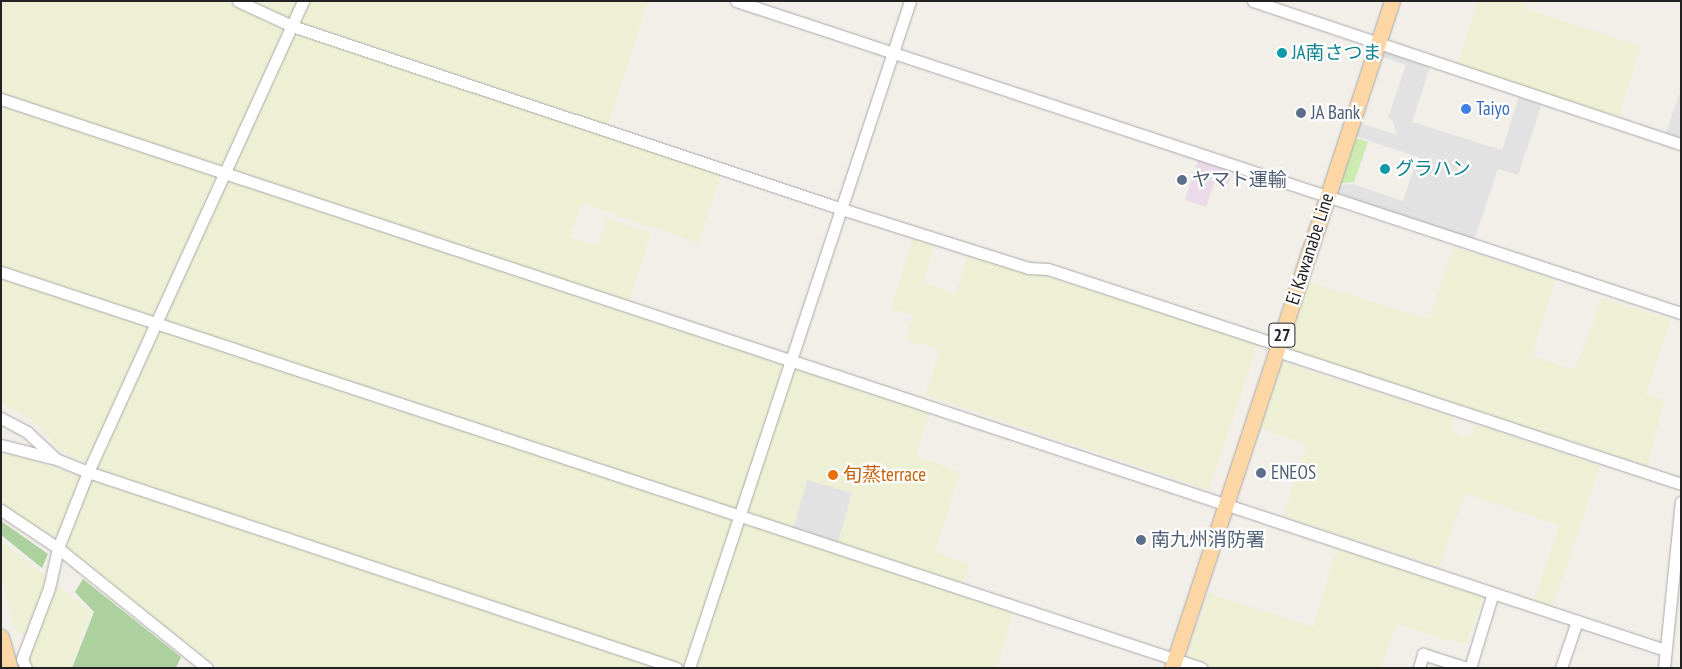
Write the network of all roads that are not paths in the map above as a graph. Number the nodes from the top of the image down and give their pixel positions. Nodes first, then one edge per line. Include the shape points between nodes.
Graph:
1 (238, 1) edge
2 (303, 1) edge
3 (736, 1) edge
4 (910, 1) edge
5 (1253, 1) edge
6 (1392, 1) edge
7 (292, 26) junction
8 (1377, 43) junction
9 (893, 53) junction
10 (1, 99) edge
11 (1681, 144) edge
12 (225, 174) junction
13 (1327, 197) junction
14 (842, 206) junction
15 (1, 272) edge
16 (1681, 313) edge
17 (156, 323) junction
18 (1278, 348) junction
19 (790, 360) junction
20 (1, 418) edge
21 (1, 444) edge
22 (56, 459) junction
23 (88, 472) junction
24 (1681, 484) edge
25 (1681, 502) edge
26 (1225, 504) junction
27 (1, 510) edge
28 (740, 517) junction
29 (58, 548) junction
30 (1493, 593) junction
31 (1577, 620) junction
32 (1, 637) edge
33 (1665, 650) junction
34 (1174, 663) edge
35 (10, 668) edge
36 (26, 668) edge
37 (207, 668) edge
38 (676, 668) edge
39 (689, 668) edge
40 (1201, 668) edge
41 (1419, 668) edge
42 (1468, 668) edge
43 (1561, 668) edge
44 (1664, 668) edge

1 - 7 street
2 - 7 street
3 - 9 street
4 - 9 street
5 - 8 street
6 - 8 main road, Ei Kawanabe Line / 27
7 - 12 street
7 - 14 street
8 - 11 street
8 - 13 main road, Ei Kawanabe Line / 27
9 - 13 street
9 - 14 street
10 - 12 street
12 - 17 street
12 - 19 street
13 - 16 street
13 - 18 main road, Ei Kawanabe Line / 27
14 - 18 street
14 - 19 street
15 - 17 street
17 - 23 street
17 - 28 street
18 - 24 street
18 - 26 main road, Ei Kawanabe Line / 27
19 - 26 street
19 - 28 street
20 - 22 street via 27,432
21 - 22 street
22 - 23 street
23 - 29 street
23 - 38 street
25 - 33 street
26 - 30 street
26 - 34 main road, Ei Kawanabe Line / 27
27 - 29 street
28 - 34 street
28 - 39 street
29 - 36 street via 49,588 22,659
29 - 37 street
30 - 31 street
30 - 42 street
31 - 33 street
31 - 43 street
32 - 35 main road
33 - 44 street
34 - 40 street
41 - 42 street via 1423,654

